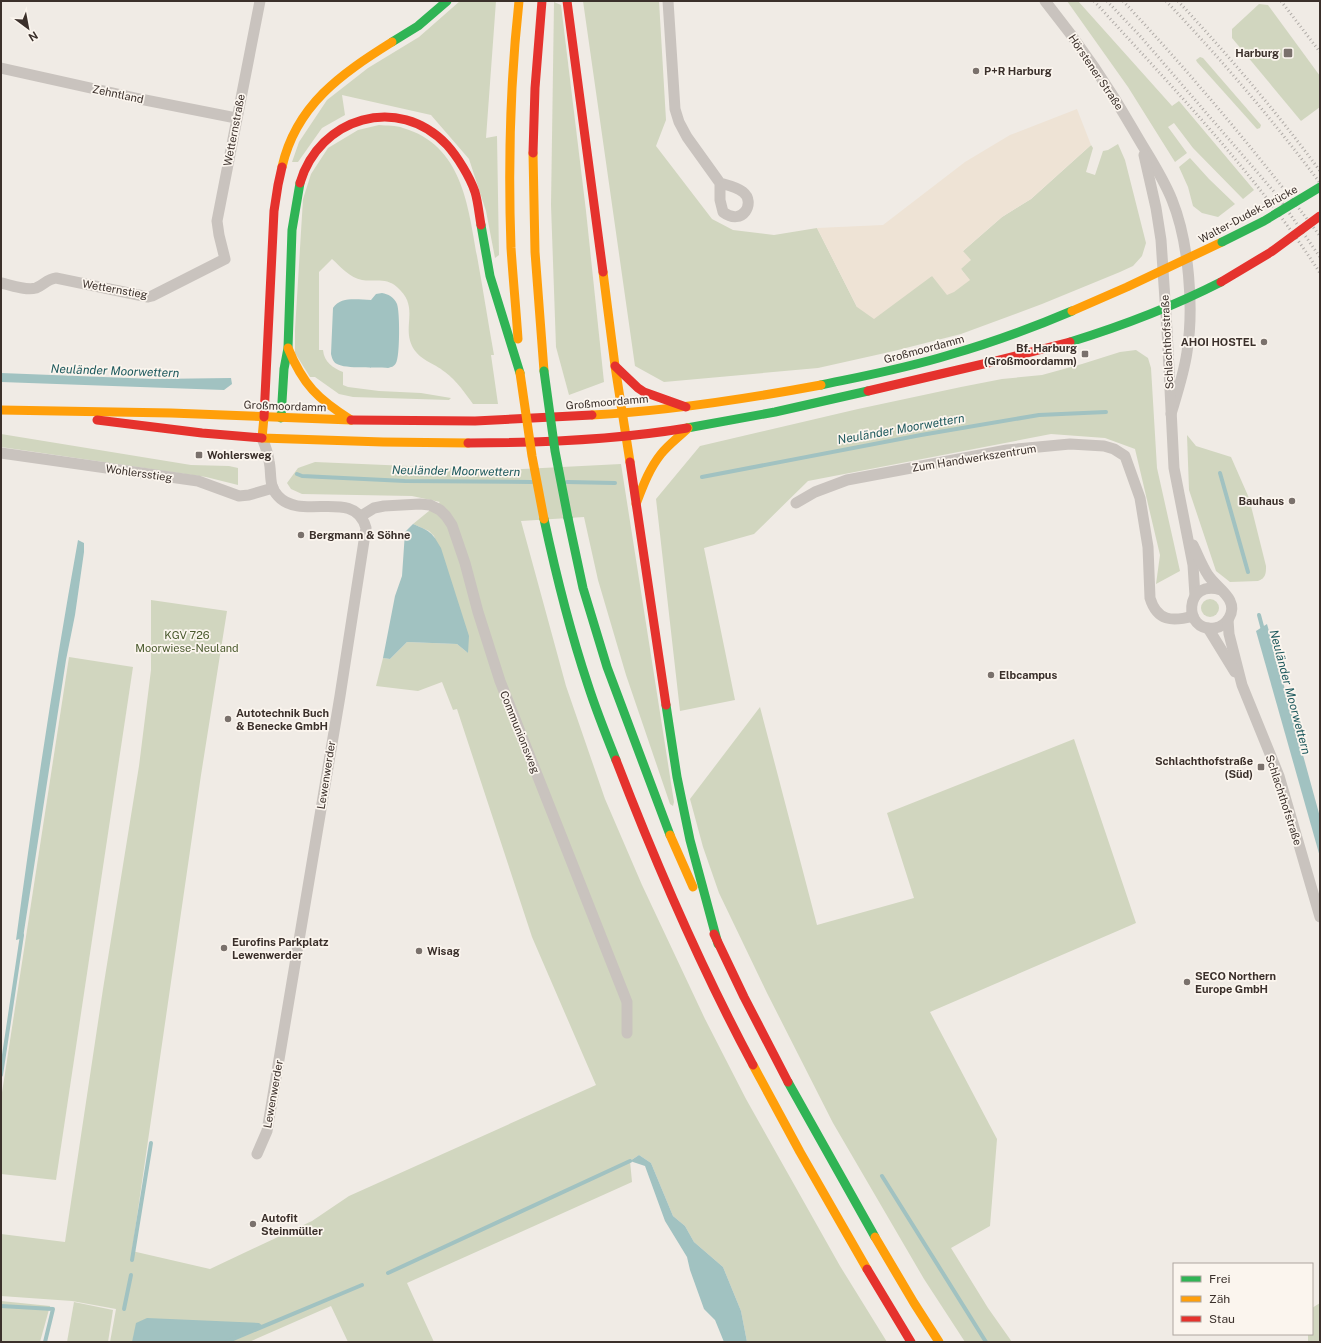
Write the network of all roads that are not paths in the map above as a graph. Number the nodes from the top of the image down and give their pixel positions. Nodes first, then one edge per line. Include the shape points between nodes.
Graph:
1 (260, 1) edge
2 (447, 1) edge
3 (518, 1) edge
4 (542, 1) edge
5 (567, 1) edge
6 (668, 1) edge
7 (1045, 1) edge
8 (1, 68) edge
9 (236, 118) junction
10 (1142, 146) junction
11 (720, 183) dead end
12 (1320, 187) edge
13 (1320, 216) edge
14 (225, 259) joint
15 (1186, 260) junction
16 (1163, 271) junction
17 (1, 283) edge
18 (1190, 297) junction
19 (1165, 308) junction
20 (288, 348) junction
21 (615, 366) junction
22 (520, 373) junction
23 (686, 407) junction
24 (4, 410) edge
25 (622, 414) junction
26 (1171, 414) junction
27 (264, 417) junction
28 (351, 420) junction
29 (280, 428) junction
30 (688, 428) junction
31 (626, 437) junction
32 (262, 438) junction
33 (1, 453) edge
34 (270, 462) junction
35 (273, 488) junction
36 (796, 503) dead end
37 (636, 506) junction
38 (361, 516) junction
39 (1187, 534) junction
40 (1221, 590) junction
41 (1195, 596) junction
42 (1193, 616) junction
43 (1228, 620) junction
44 (1208, 628) junction
45 (1242, 685) junction
46 (1320, 917) edge
47 (718, 944) junction
48 (627, 1033) dead end
49 (257, 1154) dead end
50 (911, 1342) edge
51 (939, 1342) edge

1 - 9 street, Wetternstraße
2 - 27 main road via 416,28 333,83 308,110 289,142 279,178 275,214
3 - 22 main road via 511,86 511,228
4 - 47 main road, bridge via 534,92 534,236 544,371 555,451 583,588 606,667 668,830
5 - 21 main road
6 - 11 street via 679,122
7 - 10 street, Hörstener Straße via 1099,73
8 - 9 street, Zehntland
9 - 14 street, Wetternstraße via 217,221
10 - 15 street, Hörstener Straße via 1161,176 1172,201 1181,230
10 - 16 street, Hörstener Straße via 1156,208
12 - 15 main road, Walter-Dudek-Brücke, bridge via 1264,221
13 - 18 main road, bridge via 1272,252
14 - 17 street, Wetternstieg via 148,297 56,278 34,288
15 - 16 main road, Großmoordamm
15 - 18 street, Schlachthofstraße
16 - 19 street, Schlachthofstraße
16 - 23 main road, Großmoordamm via 1070,312 941,358 794,391
18 - 19 main road, Großmoordamm
18 - 26 street, Schlachthofstraße via 1187,354
19 - 26 street, Schlachthofstraße
19 - 30 main road, Großmoordamm via 1120,326 1029,352 796,407
20 - 22 main road via 293,225 297,194 304,170 325,140 346,126 369,118 394,117 418,124 439,137 457,158 470,179 478,206 490,276
20 - 28 main road via 299,373 310,389 326,404
20 - 29 main road
21 - 23 main road via 644,392
21 - 25 main road
22 - 50 main road, bridge via 532,456 562,595 584,675 647,842 691,941 754,1068 854,1248
23 - 25 main road, Großmoordamm
24 - 27 main road, Großmoordamm
24 - 32 main road, Großmoordamm
25 - 28 main road, Großmoordamm via 515,420
25 - 31 main road
26 - 39 street, Schlachthofstraße via 1174,468
27 - 29 main road, Großmoordamm
27 - 32 main road
28 - 29 main road, Großmoordamm
29 - 31 main road, Großmoordamm via 446,444 555,442
29 - 32 main road, Großmoordamm
29 - 34 street
30 - 31 main road, Großmoordamm
30 - 37 main road via 657,460 647,476
31 - 37 main road
32 - 34 street
33 - 35 street, Wohlersstieg via 198,481 239,496
34 - 35 street
35 - 38 street via 283,501 290,504 340,507 350,509
36 - 42 street, Zum Handwerkszentrum via 814,492 847,480 1007,450 1070,444 1104,446 1125,456 1140,498 1148,547 1152,604 1158,614 1170,619
37 - 47 main road via 676,777
38 - 48 street, Communionsweg via 374,508 420,504 440,510 452,525 466,563 478,612 500,681 627,1002
38 - 49 street, Lewenwerder via 366,534 340,696 267,1131
39 - 40 street, Schlachthofstraße via 1208,574
39 - 41 street, Schlachthofstraße
40 - 41 street via 1204,589
40 - 43 street, Schlachthofstraße via 1228,596 1232,606
41 - 42 street, Schlachthofstraße via 1191,606
42 - 44 street, Schlachthofstraße via 1199,624
43 - 44 street via 1219,627
43 - 45 street, Schlachthofstraße
44 - 45 street, Schlachthofstraße
45 - 46 street, Schlachthofstraße via 1278,776
47 - 51 main road via 773,1056 819,1140

